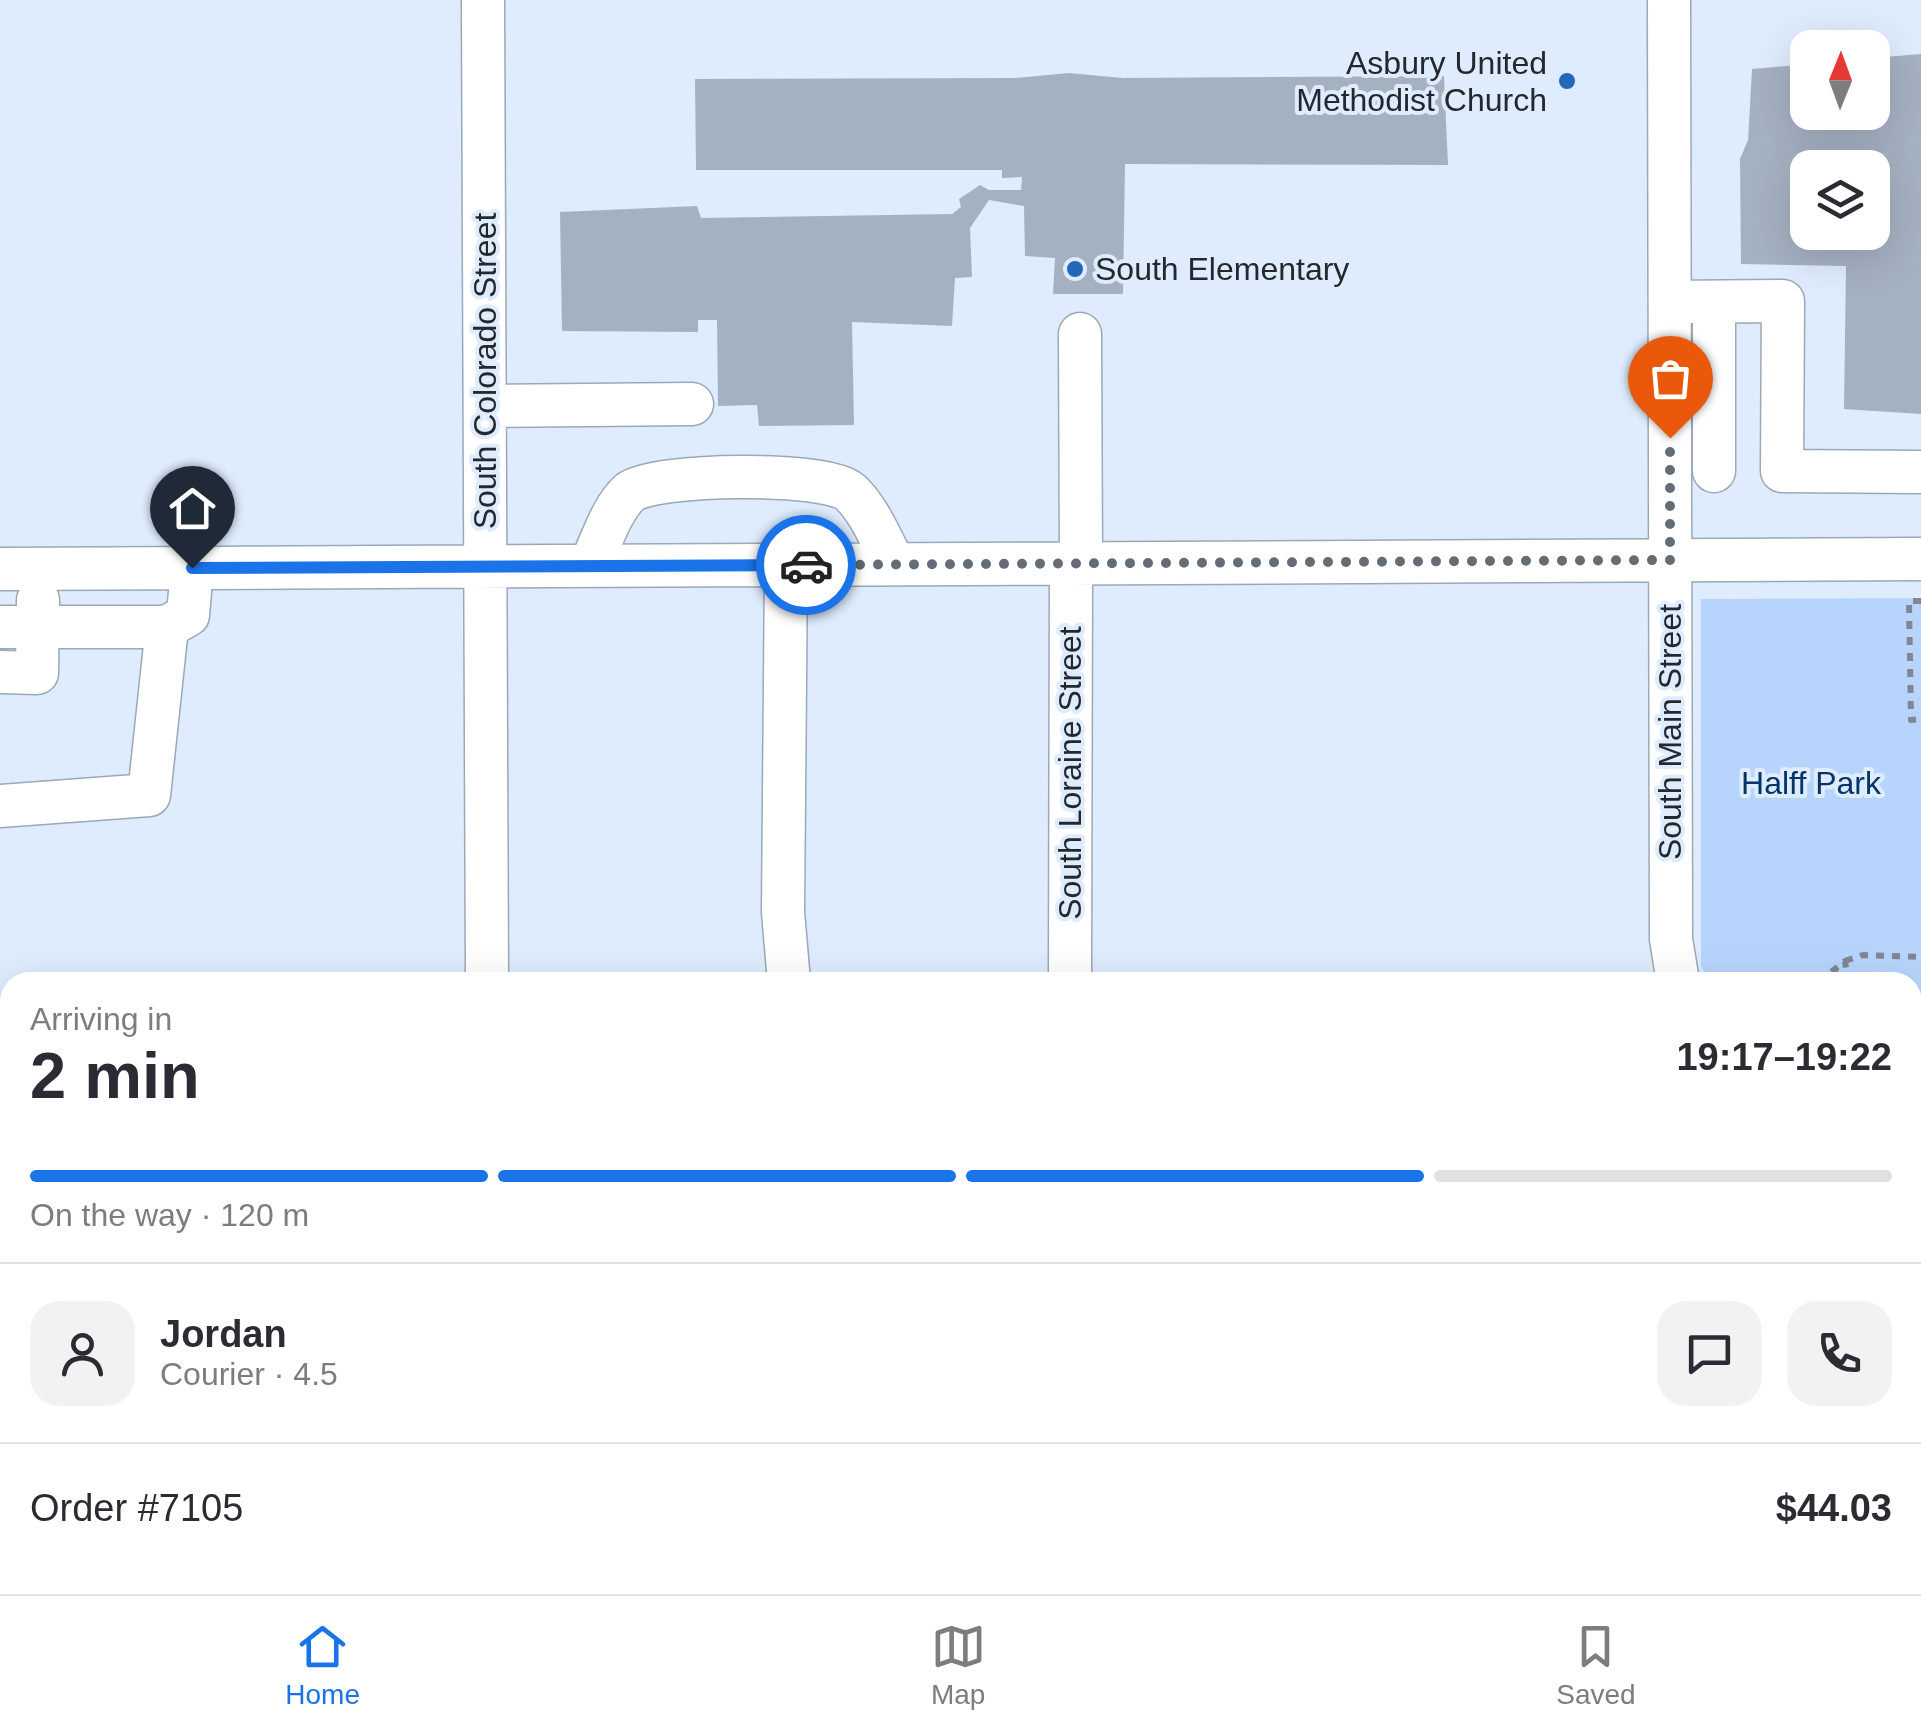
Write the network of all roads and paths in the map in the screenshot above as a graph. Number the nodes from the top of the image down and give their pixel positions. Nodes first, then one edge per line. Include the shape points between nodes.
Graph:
1 (483, 0) edge
2 (1669, 0) edge
3 (1670, 302) junction
4 (1714, 302) junction
5 (1080, 334) dead end
6 (692, 404) dead end
7 (486, 406) junction
8 (1714, 471) junction
9 (1782, 471) junction
10 (1670, 472) junction
11 (1921, 472) edge
12 (1921, 559) edge
13 (1670, 560) junction
14 (894, 564) junction
15 (1076, 564) junction
16 (786, 565) junction
17 (590, 566) junction
18 (487, 567) junction
19 (192, 568) junction
20 (19, 569) edge
21 (1921, 601) edge
22 (19, 627) edge
23 (167, 627) junction
24 (0, 672) edge
25 (1921, 720) edge
26 (0, 806) edge
27 (1921, 957) edge
28 (1846, 960) junction
29 (1834, 970) joint
30 (487, 972) edge
31 (787, 972) edge
32 (1070, 972) edge
33 (1676, 972) edge
34 (1832, 972) edge
35 (1845, 972) edge

1 - 7 street, South Colorado Street
2 - 3 street, South Main Street
3 - 4 street
3 - 10 street, South Main Street
4 - 8 street
4 - 9 street via 1783,301
5 - 15 street, South Loraine Street
6 - 7 street
7 - 18 street, South Colorado Street
8 - 9 street
8 - 10 street
9 - 11 street
10 - 13 street, South Main Street
12 - 13 street
13 - 15 street
13 - 33 street, South Main Street via 1670,939
14 - 15 street
14 - 16 street
14 - 17 street via 849,491 826,480 675,478 642,484 626,495
15 - 32 street, South Loraine Street
16 - 17 street
16 - 31 street
17 - 18 street
18 - 19 street
18 - 30 street, South Colorado Street
19 - 20 street
19 - 23 street via 188,615
20 - 22 street
21 - 25 path via 1910,601 1911,720
22 - 23 street
22 - 24 street via 36,673
23 - 26 street via 149,795
27 - 28 path
28 - 29 path
28 - 35 path
29 - 34 path

